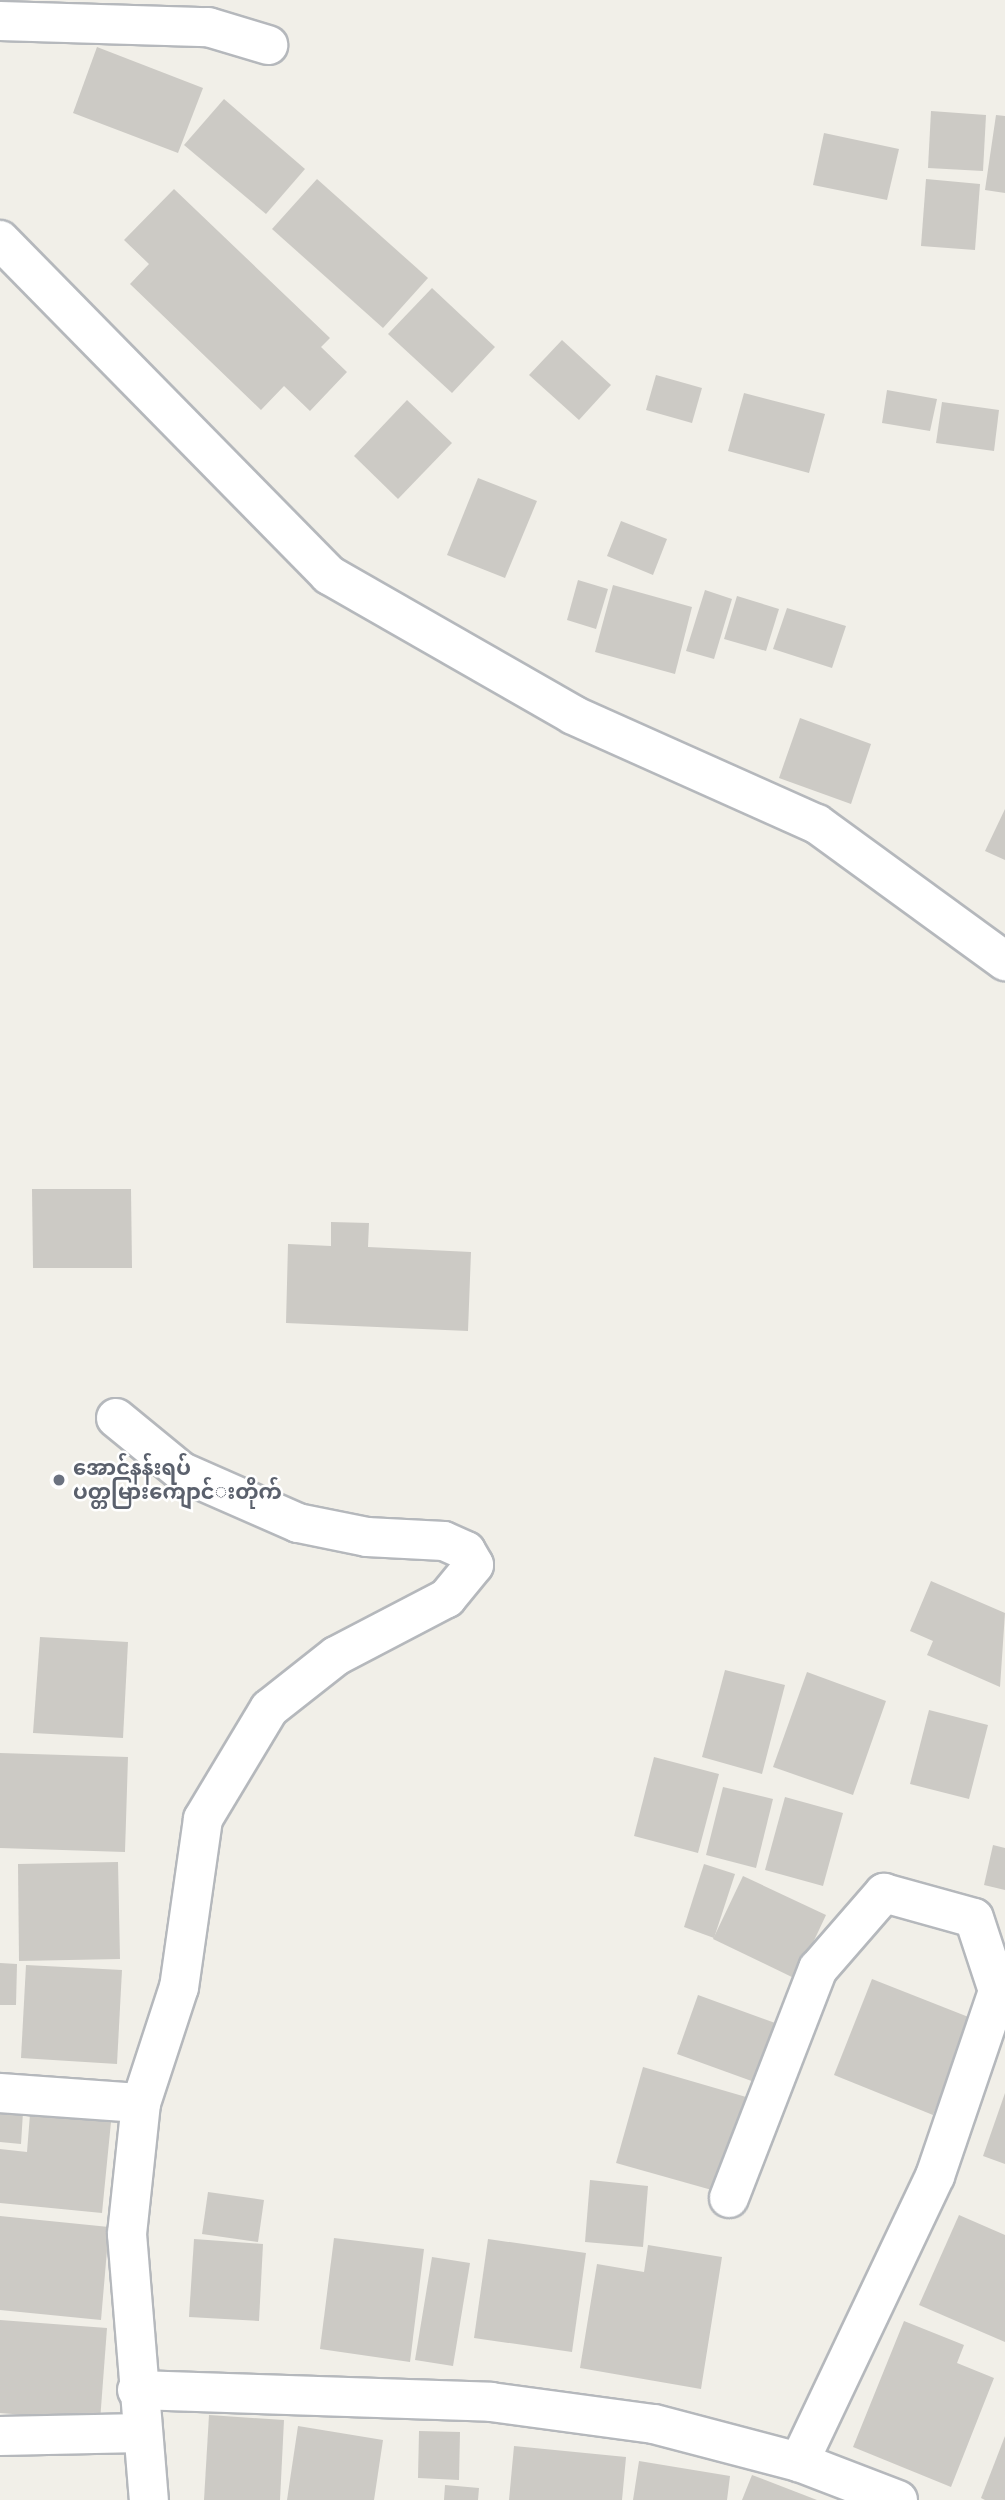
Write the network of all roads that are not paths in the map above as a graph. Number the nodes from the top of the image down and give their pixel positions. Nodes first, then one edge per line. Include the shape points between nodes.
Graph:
1 (0, 21) edge
2 (268, 44) dead end
3 (0, 240) edge
4 (1005, 961) edge
5 (116, 1418) dead end
6 (0, 2093) edge
7 (141, 2103) junction
8 (729, 2198) dead end
9 (137, 2390) junction
10 (142, 2433) junction
11 (0, 2436) edge
12 (799, 2462) junction
13 (149, 2500) edge
14 (898, 2500) edge

1 - 2 street via 208,27
3 - 4 street via 329,575 573,715 817,824
5 - 7 street via 182,1472 298,1523 367,1537 444,1541 466,1551 474,1565 447,1598 299,1682 246,1743 203,1819 179,1987
6 - 7 street
7 - 9 street via 127,2234
8 - 12 street via 818,1969 884,1893 974,1918 999,1991 935,2176
9 - 10 street
9 - 12 street via 491,2402 654,2424
10 - 11 street
10 - 13 street
12 - 14 street

